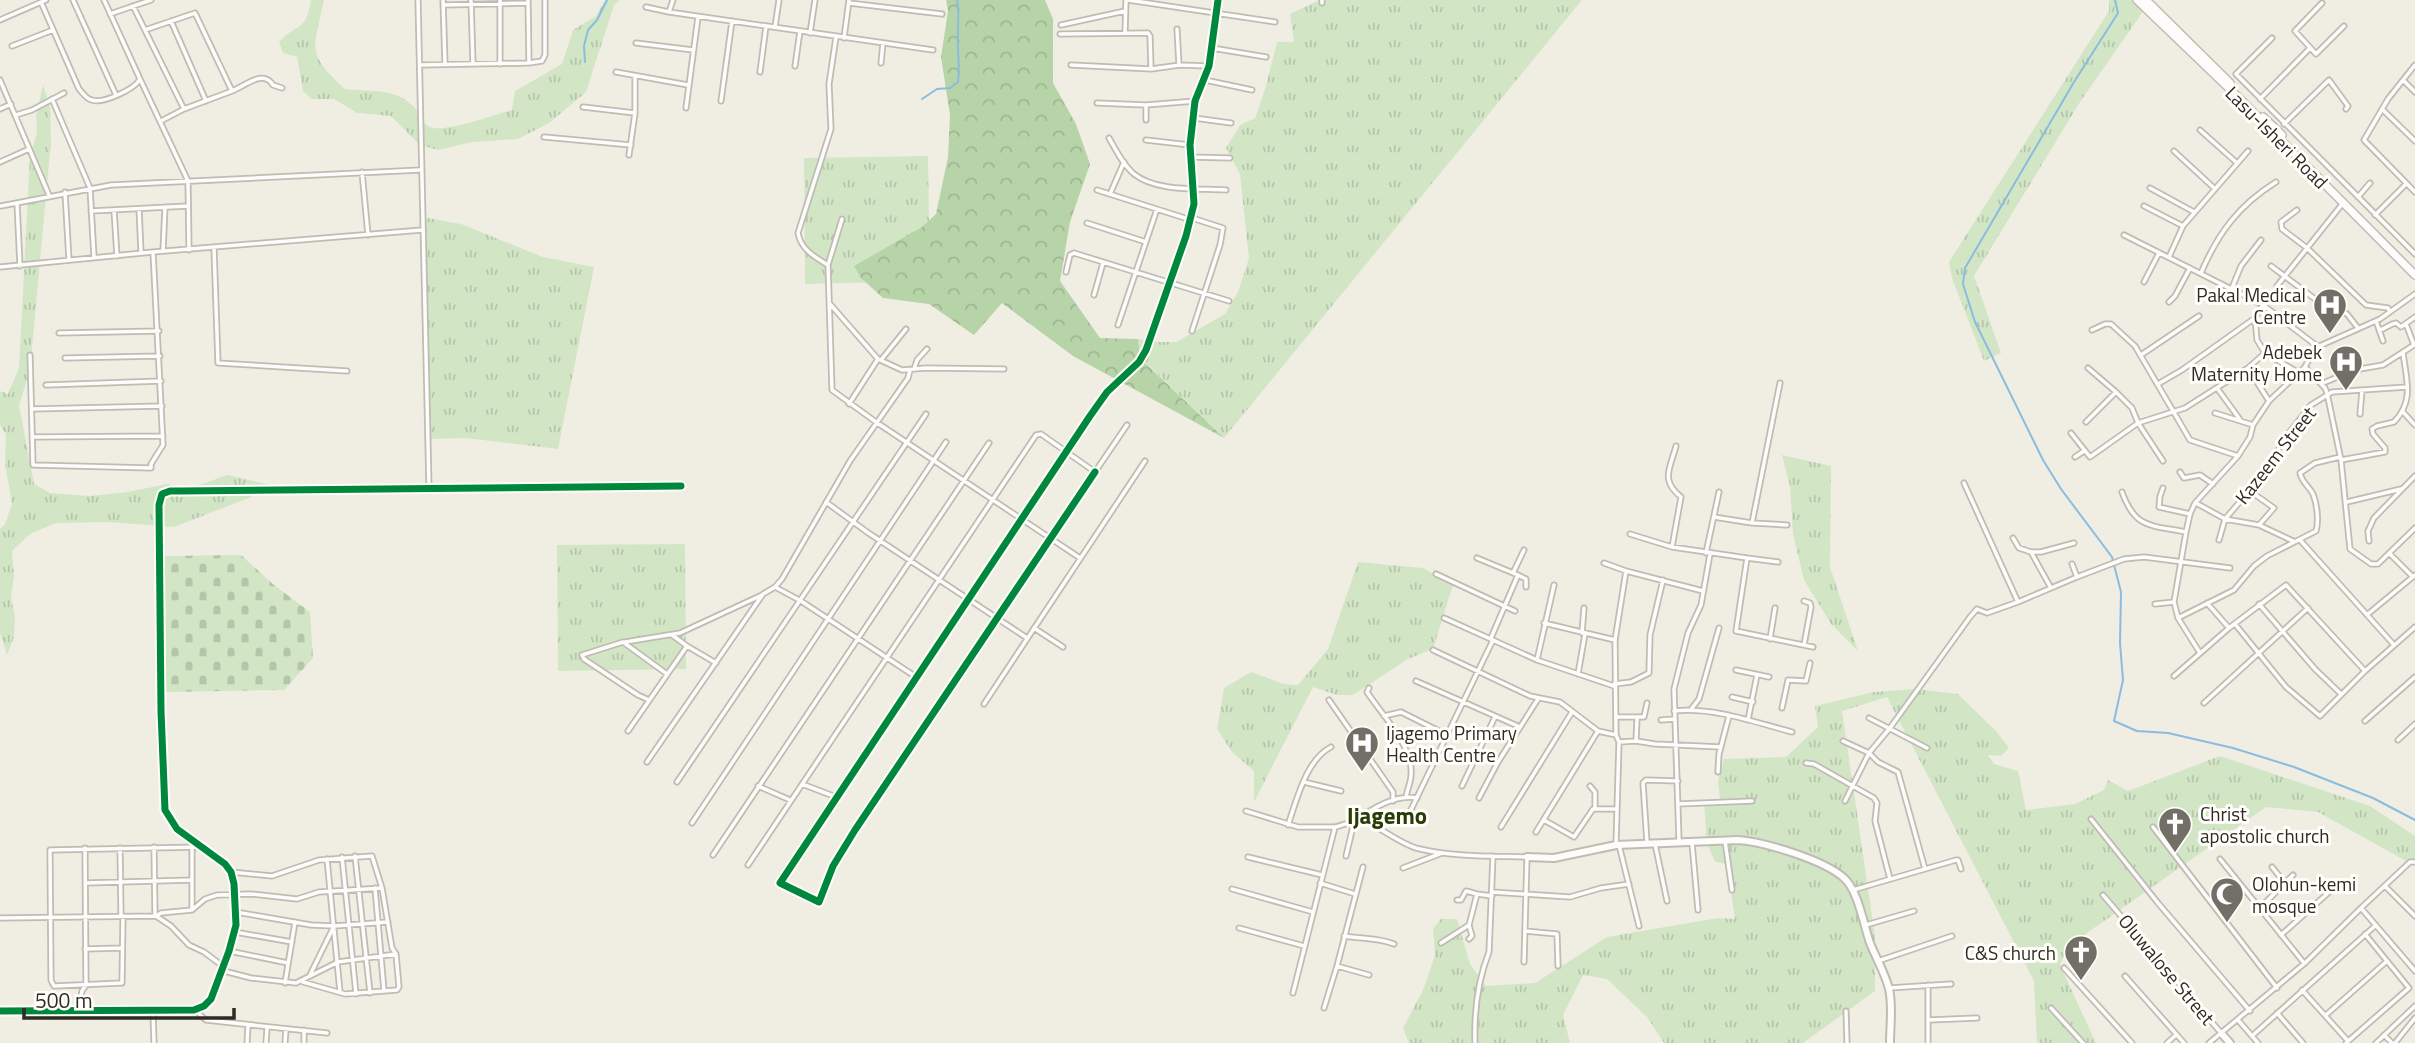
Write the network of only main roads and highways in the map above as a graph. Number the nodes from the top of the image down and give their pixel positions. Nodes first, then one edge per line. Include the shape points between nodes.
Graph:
1 (2137, 0) edge
2 (2146, 0) edge
3 (2212, 69) junction
4 (2392, 250) junction
5 (2415, 270) edge
6 (2415, 275) edge

1 - 3 main road, Lasu-Isheri Road
2 - 3 main road, Lasu-Isheri Road
3 - 4 main road, Lasu-Isheri Road
3 - 4 main road, Lasu-Isheri Road
4 - 5 main road, Lasu-Isheri Road
4 - 6 main road, Lasu-Isheri Road

